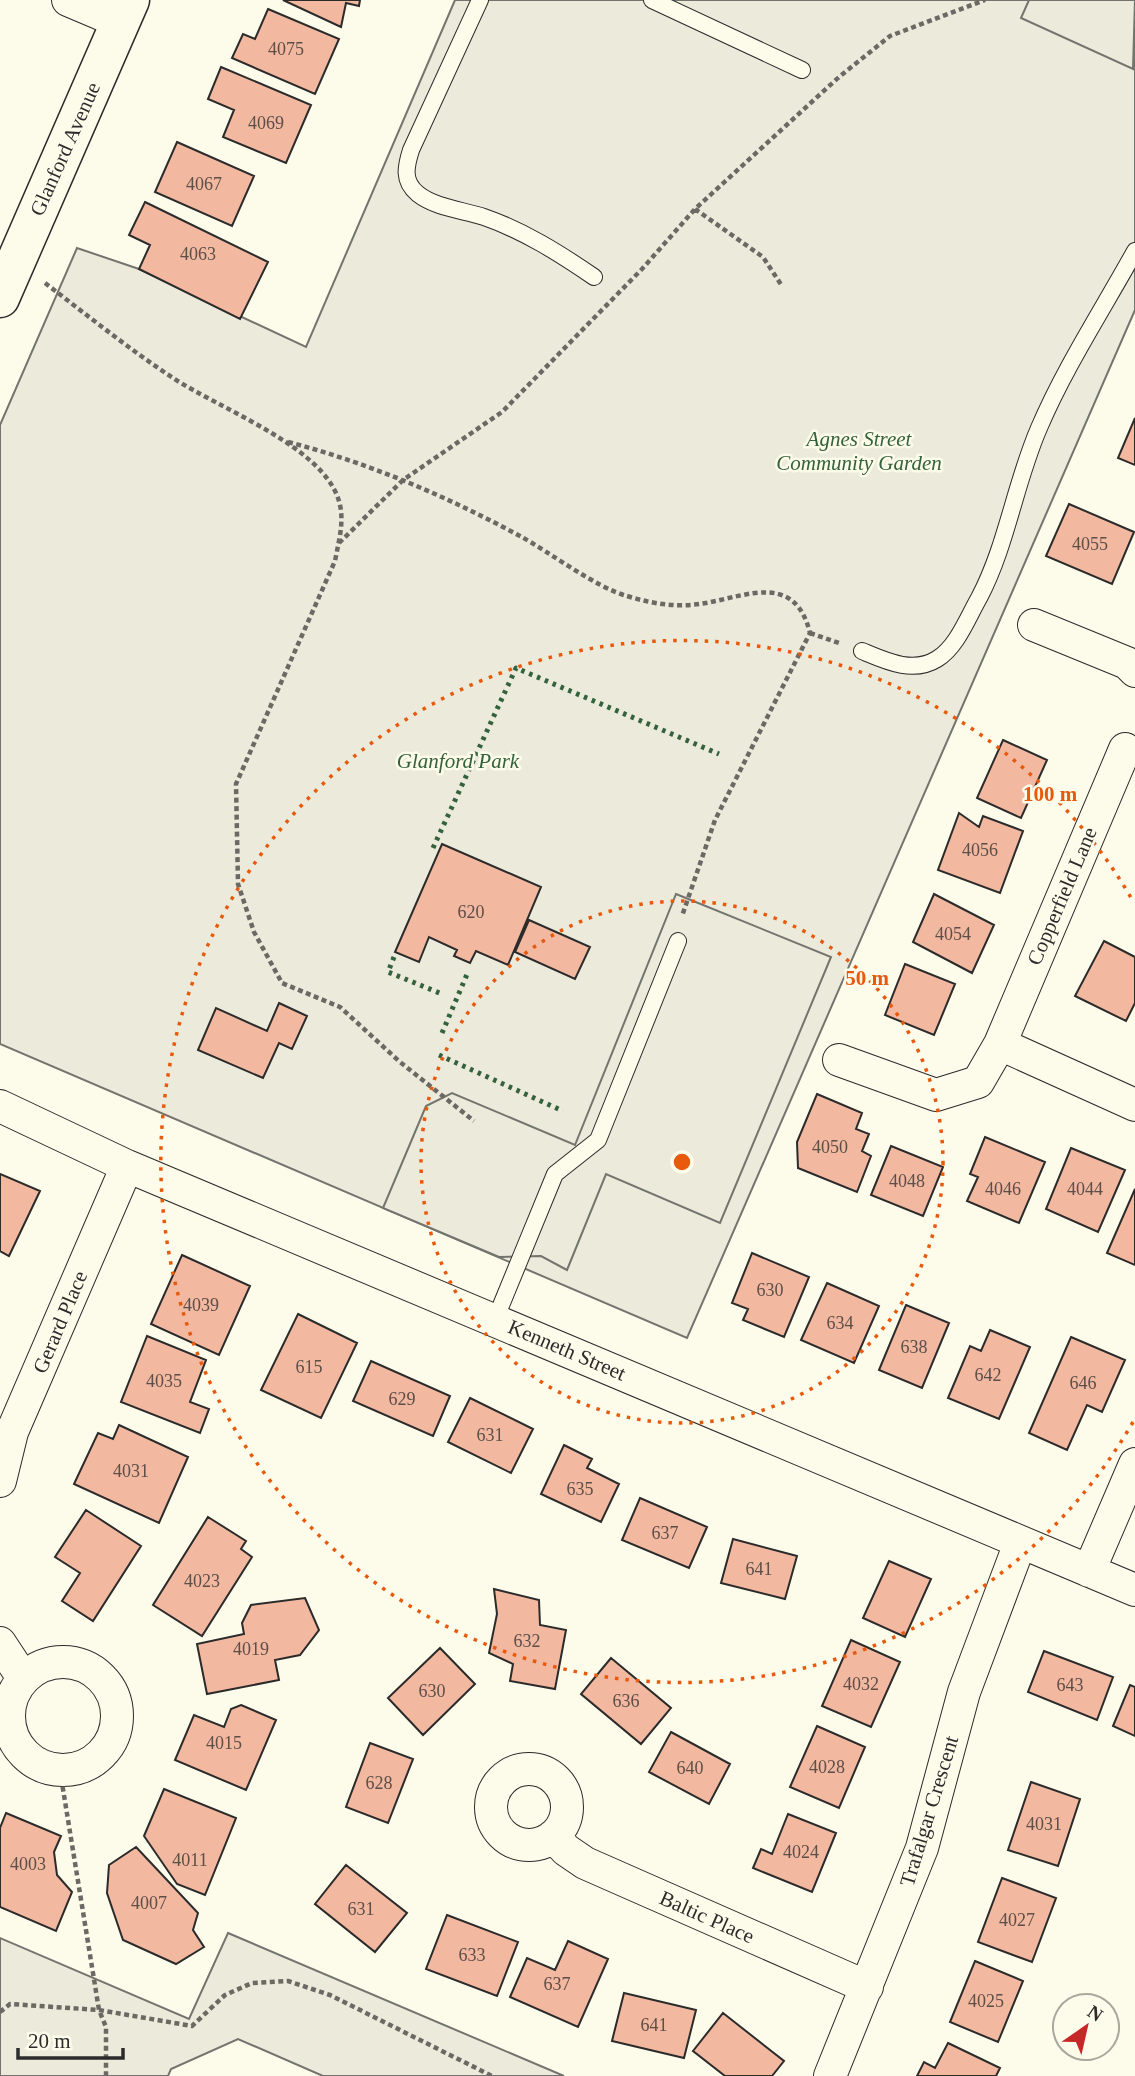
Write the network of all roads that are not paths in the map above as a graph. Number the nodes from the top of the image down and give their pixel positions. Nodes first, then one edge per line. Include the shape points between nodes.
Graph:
1 (68, 0) edge
2 (480, 0) edge
3 (652, 0) edge
4 (125, 11) edge
5 (802, 70) dead end
6 (1135, 251) edge
7 (594, 277) dead end
8 (0, 298) edge
9 (1034, 625) dead end
10 (862, 651) dead end
11 (1135, 671) edge
12 (1125, 748) dead end
13 (678, 941) dead end
14 (1000, 1044) junction
15 (839, 1060) dead end
16 (1135, 1105) edge
17 (0, 1106) edge
18 (127, 1166) junction
19 (495, 1320) junction
20 (1135, 1464) edge
21 (0, 1481) edge
22 (1020, 1543) junction
23 (1089, 1571) junction
24 (1135, 1590) edge
25 (0, 1643) edge
26 (23, 1678) junction
27 (553, 1836) dead end
28 (867, 1987) junction
29 (830, 2076) edge

1 - 4 street
2 - 7 lane via 411,150 407,181 434,202 524,233
3 - 5 lane
4 - 8 main road, Glanford Avenue
6 - 10 lane via 1040,426 994,562 960,633 939,658 918,667 890,663
9 - 11 street via 1127,663
12 - 14 street, Copperfield Lane
13 - 19 lane via 598,1140 555,1174
14 - 15 street, Copperfield Lane via 978,1082 936,1096
14 - 16 street
17 - 18 street, Kenneth Street
18 - 19 street, Kenneth Street
18 - 21 street, Gerard Place via 12,1432
19 - 22 street, Kenneth Street
20 - 23 street
22 - 23 street, Kenneth Street
22 - 28 street, Trafalgar Crescent via 964,1692 922,1848
23 - 24 street, Kenneth Street
25 - 26 street
26 - 26 street via 45,1665 71,1662 102,1678 117,1710 116,1728 98,1758 65,1770 30,1759 10,1730 8,1711
27 - 28 street, Baltic Place via 585,1863
28 - 29 street, Trafalgar Crescent

